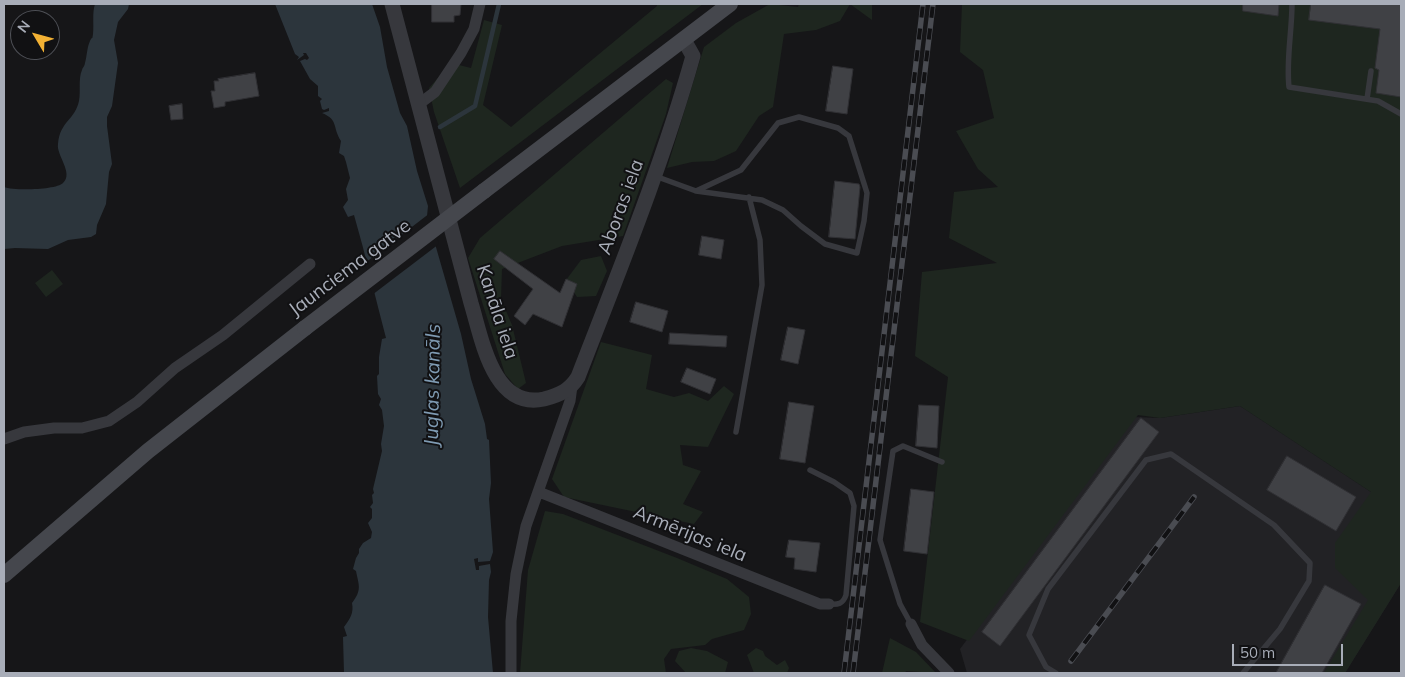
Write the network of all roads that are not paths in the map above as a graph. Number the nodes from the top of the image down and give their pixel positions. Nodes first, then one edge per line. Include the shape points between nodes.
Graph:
1 (392, 4) edge
2 (480, 4) edge
3 (730, 4) edge
4 (1292, 4) edge
5 (684, 40) junction
6 (1371, 71) dead end
7 (1367, 99) junction
8 (419, 104) junction
9 (1401, 114) edge
10 (655, 176) junction
11 (696, 191) junction
12 (749, 197) junction
13 (310, 264) dead end
14 (572, 386) junction
15 (736, 432) dead end
16 (4, 439) edge
17 (942, 462) dead end
18 (810, 470) dead end
19 (539, 492) junction
20 (4, 575) edge
21 (829, 604) joint
22 (911, 624) joint
23 (511, 673) edge
24 (949, 673) edge
25 (1056, 673) edge
26 (1243, 673) edge

1 - 8 street, Kanāla iela
2 - 8 street via 474,29 461,53 435,92
3 - 5 main road, Jaunciema gatve
4 - 7 lane via 1289,87
5 - 10 street, Aboras iela via 693,56
5 - 20 main road, Jaunciema gatve, bridge via 148,451
6 - 7 lane
7 - 9 lane via 1378,101
8 - 14 street, Kanāla iela via 471,303 496,377 516,397 529,401 558,396
10 - 11 lane
10 - 14 street, Aboras iela
11 - 12 lane
11 - 12 lane via 741,170 778,123 799,117 838,128 849,136 867,193 857,253 826,244 783,210
12 - 15 lane via 760,240 762,285
13 - 16 street via 109,421 82,428 24,432
14 - 19 street via 570,401
17 - 22 lane via 903,446 893,451 880,540 900,604
18 - 21 lane via 850,493 854,506 846,595 844,601 837,605
19 - 21 street, Armērijas iela via 775,588 820,604
19 - 23 street via 526,526 516,574 511,621
22 - 24 street via 922,644
25 - 26 lane via 1046,667 1030,635 1048,589 1146,460 1171,454 1274,525 1310,563 1308,581 1280,629

